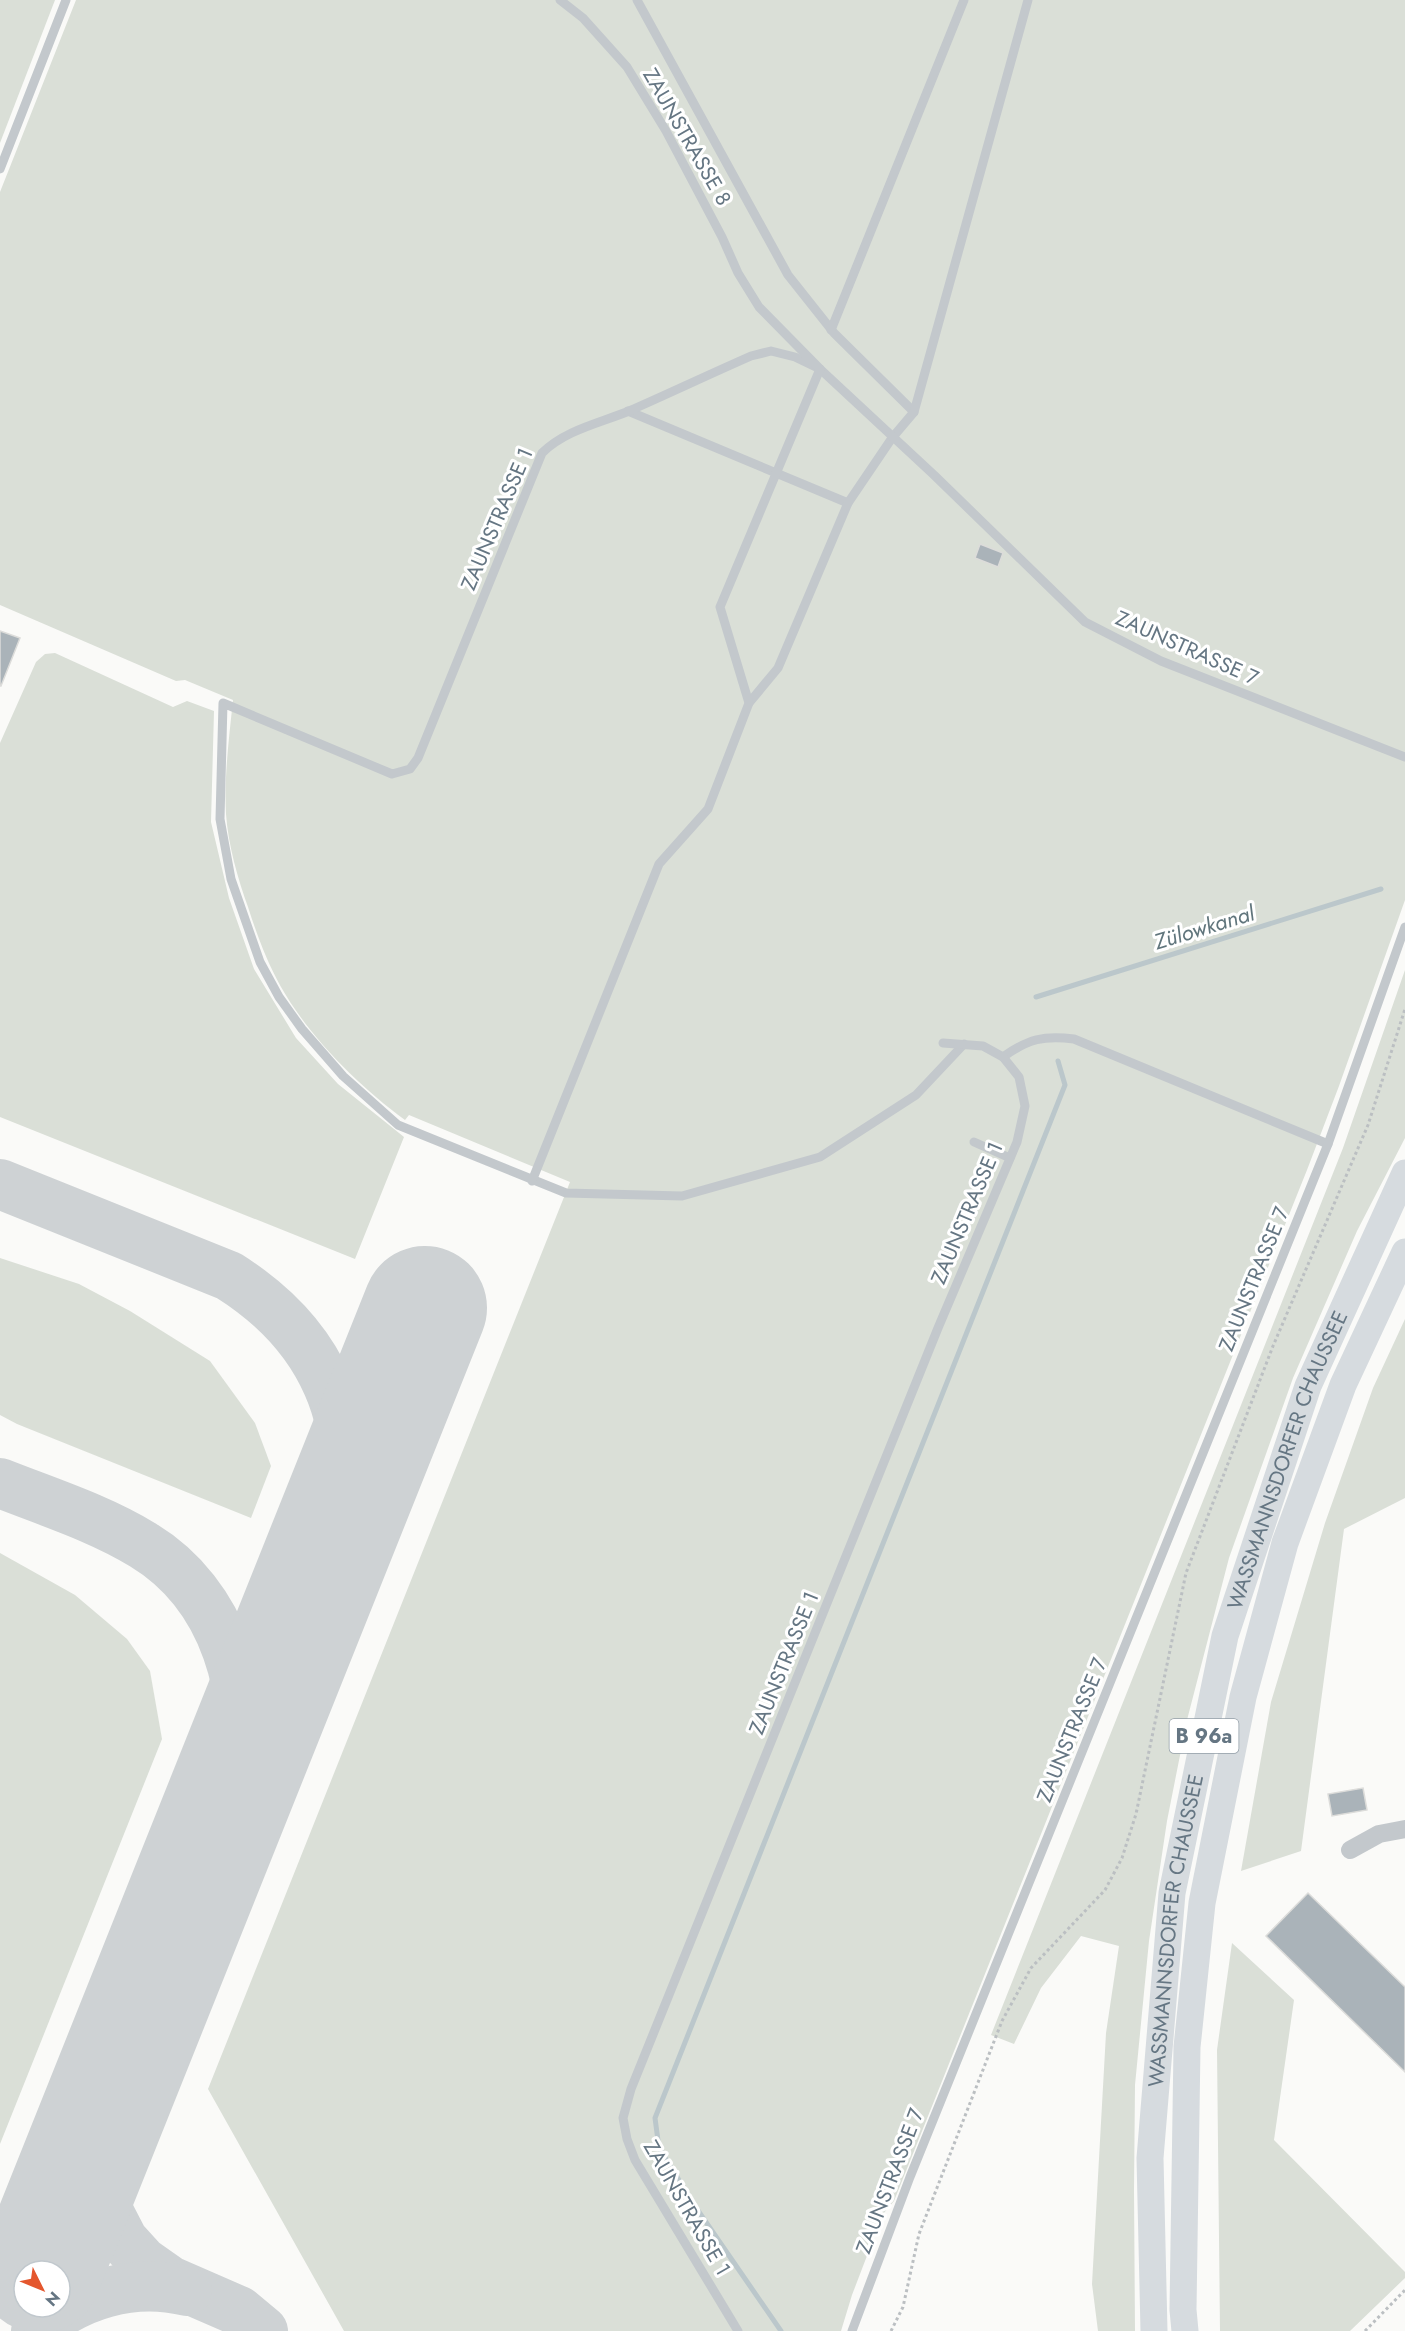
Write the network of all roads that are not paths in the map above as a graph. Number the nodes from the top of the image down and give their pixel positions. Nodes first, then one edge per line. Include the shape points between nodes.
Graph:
1 (66, 0) edge
2 (560, 0) edge
3 (637, 0) edge
4 (964, 0) edge
5 (1028, 0) edge
6 (0, 169) edge
7 (831, 330) junction
8 (820, 369) junction
9 (628, 411) junction
10 (914, 412) junction
11 (892, 438) junction
12 (777, 473) junction
13 (934, 475) joint
14 (848, 503) junction
15 (749, 703) junction
16 (1405, 757) edge
17 (1405, 927) edge
18 (943, 1043) dead end
19 (964, 1044) junction
20 (1003, 1057) junction
21 (974, 1142) dead end
22 (1328, 1144) junction
23 (1010, 1158) junction
24 (1405, 1173) edge
25 (532, 1181) junction
26 (1405, 1252) edge
27 (1405, 1829) edge
28 (1350, 1850) dead end
29 (738, 2331) edge
30 (852, 2331) edge
31 (1154, 2331) edge
32 (1185, 2331) edge

1 - 6 lane
2 - 8 lane, ZAUNSTRASSE 8 via 583,18 627,68 666,131 759,308
3 - 7 lane via 788,275
4 - 7 lane
5 - 10 lane
7 - 10 lane
8 - 9 lane, ZAUNSTRASSE 1 via 771,351 751,356
8 - 11 lane, ZAUNSTRASSE 1
8 - 12 lane
9 - 12 lane
9 - 25 lane, ZAUNSTRASSE 1 via 567,435 542,453 418,758 410,769 392,774 223,703 220,819 231,879 260,962 279,997 343,1076 398,1125
10 - 11 lane
11 - 13 lane, ZAUNSTRASSE 1
11 - 14 lane
12 - 14 lane
12 - 15 lane via 720,607
13 - 16 lane, ZAUNSTRASSE 7 via 1085,622 1161,661
14 - 15 lane via 778,668
15 - 25 lane via 708,809 659,864
17 - 22 lane, ZAUNSTRASSE 7
18 - 19 lane
19 - 20 lane via 983,1046
19 - 25 lane via 916,1095 820,1157 682,1196 566,1193
20 - 22 lane via 1023,1043 1056,1036 1074,1039
20 - 23 lane, ZAUNSTRASSE 1 via 1019,1077 1025,1106
21 - 23 lane
22 - 30 lane, ZAUNSTRASSE 7 via 910,2177
23 - 29 lane, ZAUNSTRASSE 1 via 631,2089 623,2118 635,2160
24 - 31 main road, WASSMANNSDORFER CHAUSSEE / B 96a via 1308,1386 1225,1636 1172,1893 1150,2158
26 - 32 main road, WASSMANNSDORFER CHAUSSEE / B 96a via 1343,1385 1289,1532 1243,1697 1202,1903 1187,2048
27 - 28 street via 1379,1834

